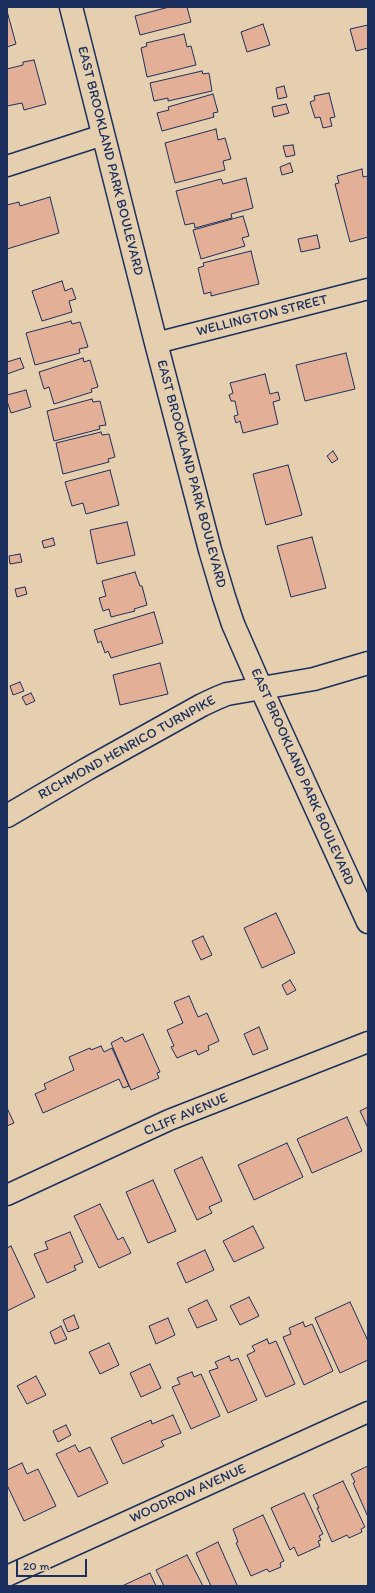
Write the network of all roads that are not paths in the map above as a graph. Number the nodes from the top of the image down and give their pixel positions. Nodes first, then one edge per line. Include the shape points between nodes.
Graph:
1 (71, 7) edge
2 (103, 135) junction
3 (7, 166) edge
4 (368, 289) edge
5 (156, 344) junction
6 (368, 663) edge
7 (261, 688) junction
8 (7, 816) edge
9 (362, 894) edge
10 (368, 922) edge
11 (368, 1042) edge
12 (7, 1195) edge
13 (368, 1412) edge
14 (7, 1576) edge

1 - 2 main road, EAST BROOKLAND PARK BOULEVARD
2 - 3 street
2 - 5 main road, EAST BROOKLAND PARK BOULEVARD
4 - 5 street, WELLINGTON STREET
5 - 7 main road, EAST BROOKLAND PARK BOULEVARD via 224,597
6 - 7 main road, RICHMOND HENRICO TURNPIKE via 314,679
7 - 8 main road, RICHMOND HENRICO TURNPIKE via 227,694 202,705
7 - 9 main road, EAST BROOKLAND PARK BOULEVARD
9 - 10 main road, EAST BROOKLAND PARK BOULEVARD
11 - 12 street, CLIFF AVENUE via 170,1120
13 - 14 street, WOODROW AVENUE

